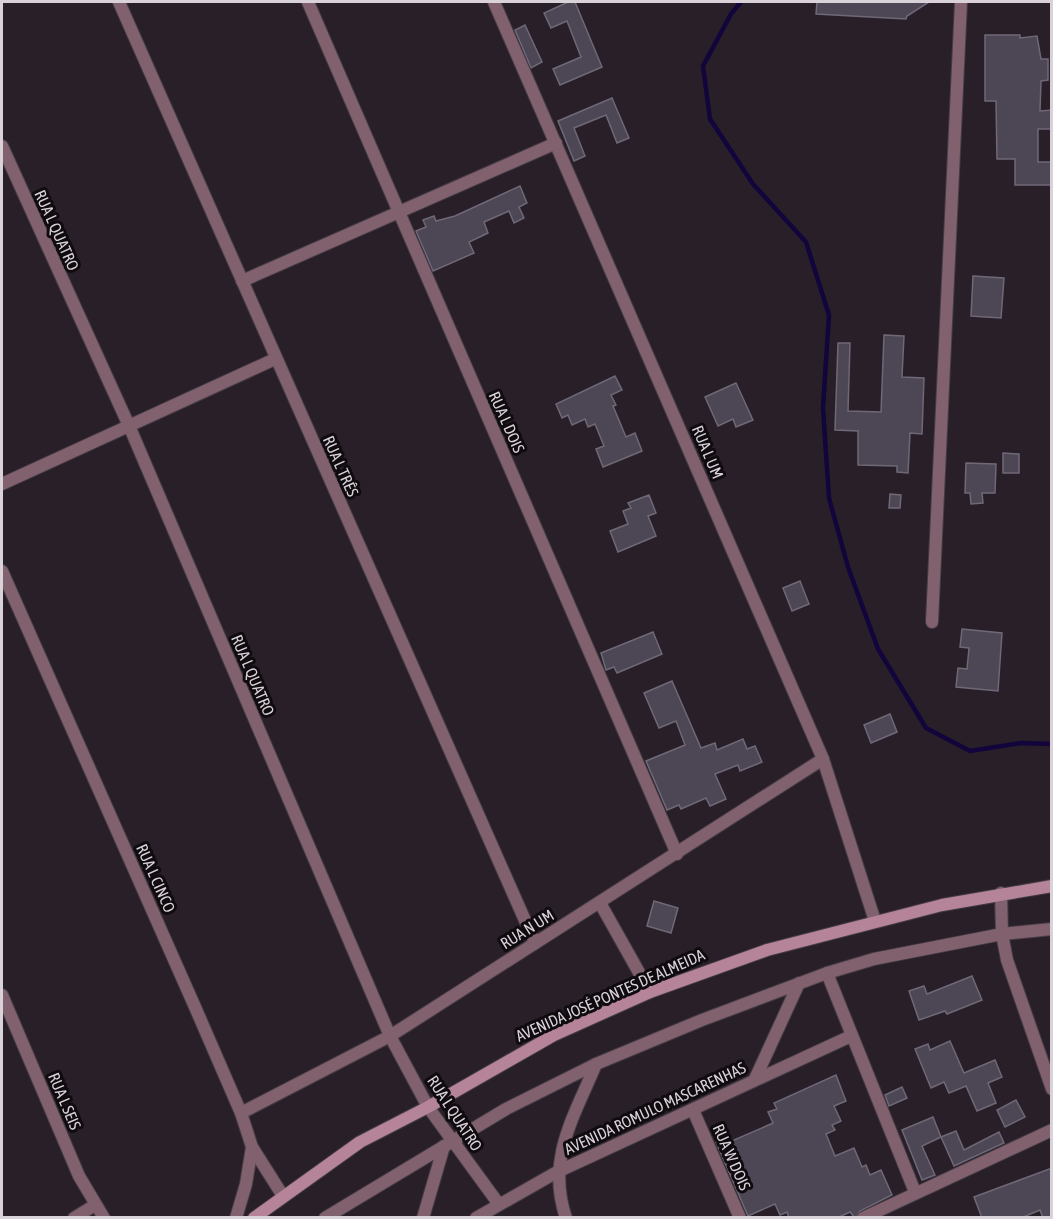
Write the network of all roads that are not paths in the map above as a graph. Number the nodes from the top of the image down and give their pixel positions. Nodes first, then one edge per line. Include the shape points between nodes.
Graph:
1 (119, 2) edge
2 (308, 2) edge
3 (494, 2) edge
4 (962, 2) edge
5 (556, 143) junction
6 (2, 146) edge
7 (397, 211) junction
8 (242, 281) junction
9 (275, 359) junction
10 (130, 428) junction
11 (2, 484) edge
12 (2, 571) edge
13 (932, 622) dead end
14 (823, 759) junction
15 (677, 854) junction
16 (1052, 886) edge
17 (1001, 893) junction
18 (600, 903) junction
19 (875, 921) junction
20 (1052, 929) edge
21 (1002, 934) junction
22 (535, 943) junction
23 (827, 973) junction
24 (799, 983) junction
25 (650, 992) junction
26 (2, 995) edge
27 (390, 1036) junction
28 (851, 1036) junction
29 (596, 1064) junction
30 (755, 1079) junction
31 (1052, 1089) edge
32 (428, 1107) junction
33 (693, 1110) junction
34 (241, 1113) junction
35 (1052, 1130) edge
36 (448, 1143) junction
37 (252, 1147) junction
38 (557, 1172) junction
39 (915, 1192) junction
40 (283, 1196) junction
41 (498, 1203) junction
42 (95, 1205) junction
43 (74, 1218) edge
44 (104, 1218) edge
45 (236, 1218) edge
46 (254, 1218) edge
47 (325, 1218) edge
48 (423, 1218) edge
49 (476, 1218) edge
50 (566, 1218) edge
51 (740, 1218) edge
52 (863, 1218) edge

1 - 8 street, RUA L TRÊS
2 - 7 street, RUA L DOIS
3 - 5 street, RUA L UM
4 - 13 street
5 - 7 street
5 - 14 street, RUA L UM
6 - 10 street, RUA L QUATRO
7 - 8 street
7 - 15 street, RUA L DOIS
8 - 9 street, RUA L TRÊS
9 - 10 street
9 - 22 street, RUA L TRÊS
10 - 11 street
10 - 27 street, RUA L QUATRO
12 - 34 street, RUA L CINCO
14 - 15 street, RUA N UM
14 - 19 street, RUA L UM
15 - 18 street, RUA N UM
16 - 17 street, AVENIDA JOSÉ PONTES DE ALMEIDA
17 - 19 street, AVENIDA JOSÉ PONTES DE ALMEIDA
17 - 21 street
18 - 22 street, RUA N UM
18 - 25 street
19 - 25 street, AVENIDA JOSÉ PONTES DE ALMEIDA via 767,950
20 - 21 street
21 - 23 street via 932,946
21 - 31 street via 1011,974
22 - 27 street, RUA N UM
23 - 24 street
23 - 28 street
24 - 29 street
24 - 30 street
25 - 32 street, AVENIDA JOSÉ PONTES DE ALMEIDA via 554,1035
26 - 42 street, RUA L SEIS
27 - 32 street, RUA L QUATRO
27 - 34 street, RUA N UM
28 - 30 street, AVENIDA ROMULO MASCARENHAS
28 - 39 street
29 - 36 street
29 - 38 street via 565,1139
30 - 33 street, AVENIDA ROMULO MASCARENHAS
32 - 36 street, RUA L QUATRO
32 - 40 street, AVENIDA JOSÉ PONTES DE ALMEIDA via 360,1142
33 - 38 street, AVENIDA ROMULO MASCARENHAS
33 - 51 street, RUA W DOIS
34 - 37 street, RUA L CINCO
35 - 39 street
36 - 41 street, RUA L QUATRO
36 - 47 street
36 - 48 street
37 - 40 street, RUA L CINCO
37 - 45 street
38 - 41 street, AVENIDA ROMULO MASCARENHAS
38 - 50 street
39 - 52 street
40 - 46 street, AVENIDA JOSÉ PONTES DE ALMEIDA
41 - 49 street, AVENIDA ROMULO MASCARENHAS
42 - 43 street
42 - 44 street, RUA L SEIS

